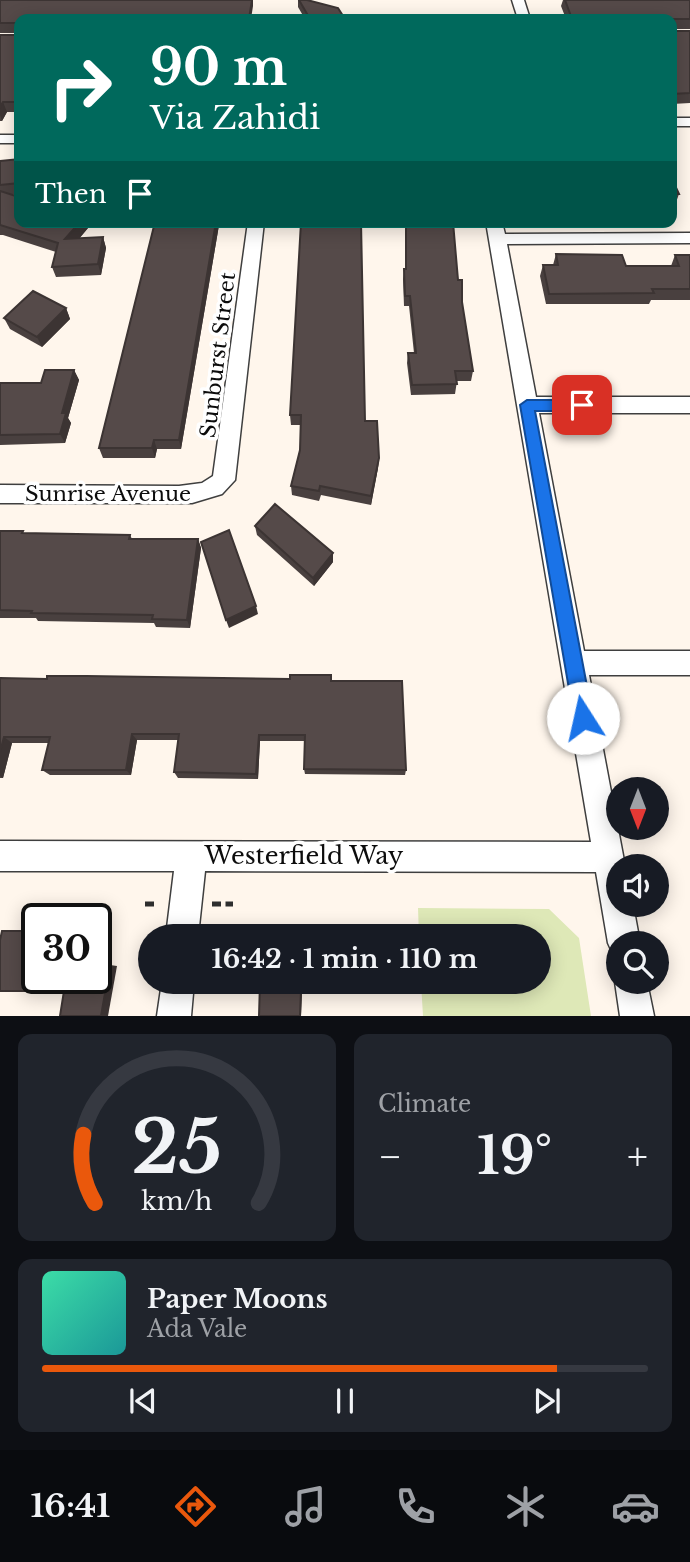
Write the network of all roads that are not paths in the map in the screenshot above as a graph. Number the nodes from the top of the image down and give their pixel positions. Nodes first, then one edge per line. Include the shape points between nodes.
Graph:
1 (255, 228) edge
2 (495, 230) edge
3 (690, 238) edge
4 (527, 405) junction
5 (690, 405) edge
6 (215, 489) joint
7 (0, 494) edge
8 (573, 663) junction
9 (690, 663) edge
10 (608, 854) edge
11 (0, 856) edge
12 (191, 856) junction
13 (606, 857) edge
14 (183, 924) edge
15 (176, 994) edge
16 (633, 994) edge
17 (174, 1016) edge
18 (637, 1016) edge

1 - 6 street, Sunburst Street via 228,463 224,480
2 - 3 street
2 - 4 street
4 - 5 street
4 - 8 street
6 - 7 street, Sunrise Avenue via 179,495
8 - 9 street
8 - 10 street
11 - 12 street, Westerfield Way
12 - 13 street, Westerfield Way
12 - 14 street
15 - 17 street
16 - 18 street

